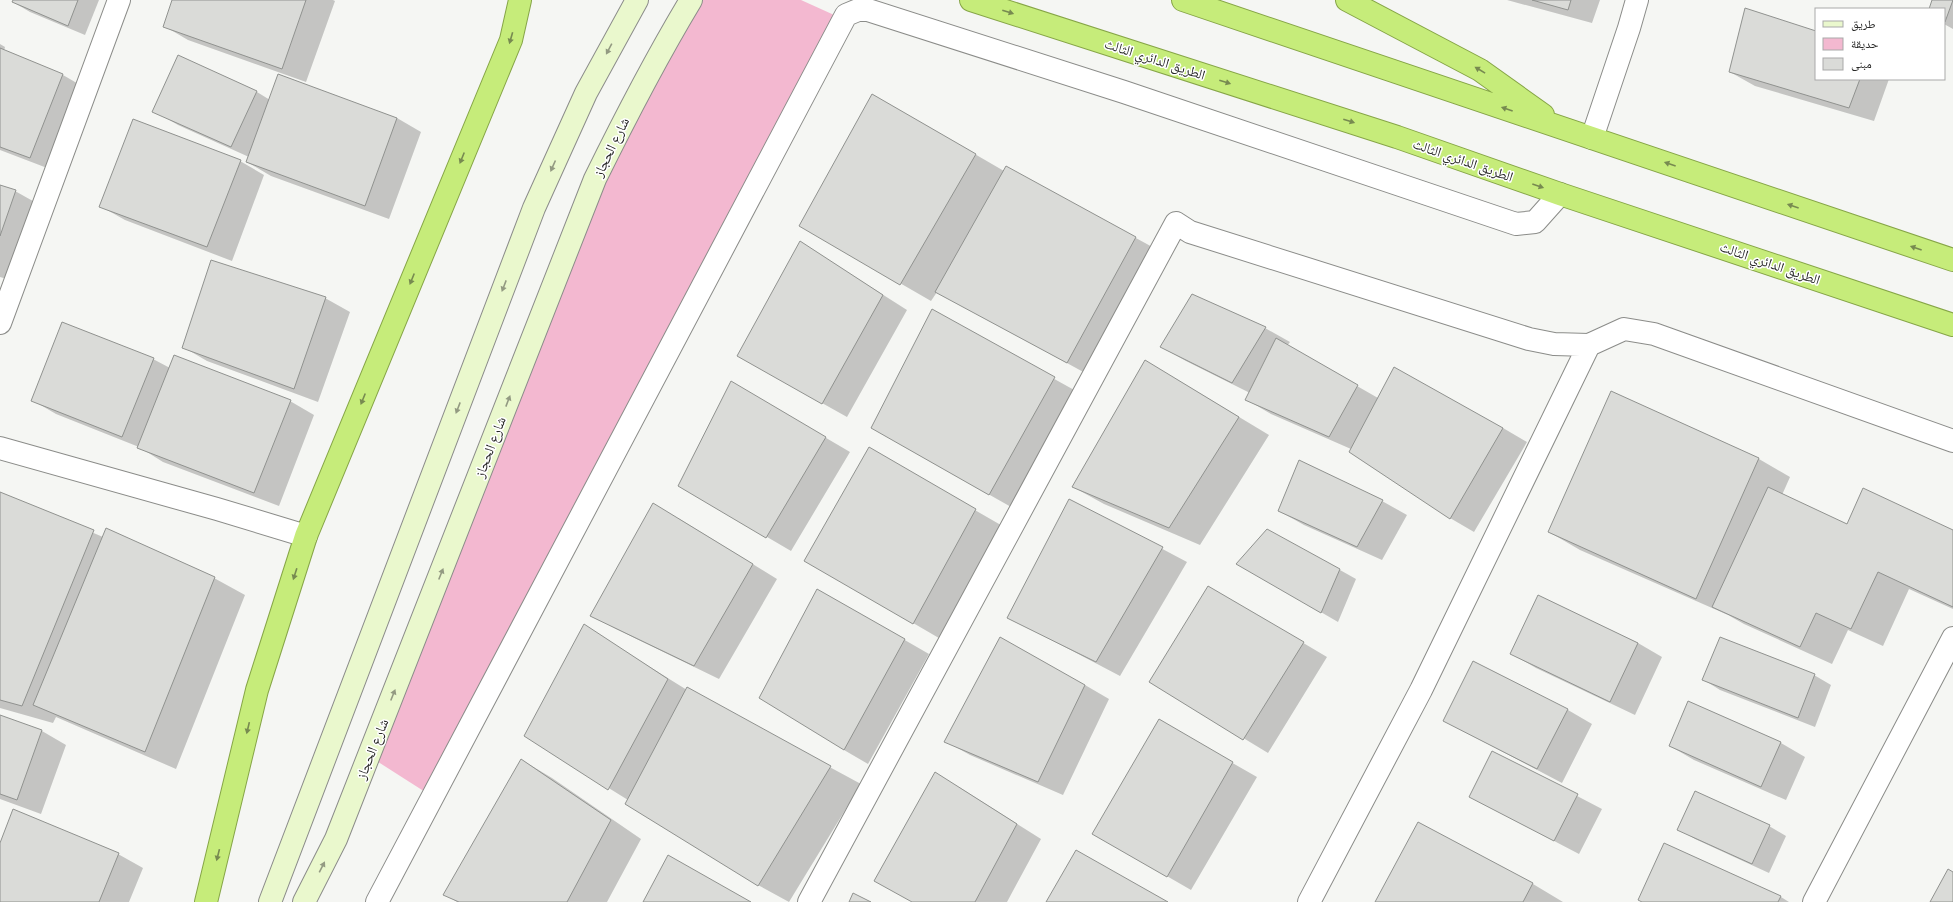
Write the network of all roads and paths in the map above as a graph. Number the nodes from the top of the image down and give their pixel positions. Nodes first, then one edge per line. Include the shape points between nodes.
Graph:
1 (119, 0) edge
2 (520, 0) edge
3 (691, 0) edge
4 (971, 0) edge
5 (1183, 0) edge
6 (1347, 0) edge
7 (1637, 0) edge
8 (632, 7) edge
9 (1556, 126) junction
10 (1592, 138) junction
11 (1560, 194) junction
12 (1953, 260) edge
13 (0, 323) edge
14 (1953, 325) edge
15 (1589, 345) junction
16 (1953, 441) edge
17 (0, 448) edge
18 (306, 536) junction
19 (1953, 638) edge
20 (206, 902) edge
21 (270, 902) edge
22 (304, 902) edge
23 (377, 902) edge
24 (809, 902) edge
25 (1309, 902) edge
26 (1814, 902) edge

1 - 13 street
2 -> 18 highway via 511,40
22 -> 3 main road, شارع الحجاز via 336,839 595,179 670,34
4 -> 11 highway, الطريق الدائري الثالث via 1397,136
9 -> 5 highway
9 -> 6 highway via 1480,70
7 - 10 street
8 -> 21 main road via 586,93 534,208
9 - 10 highway
12 -> 10 highway
11 - 14 highway, الطريق الدائري الثالث
11 - 23 street via 1535,222 1516,224 1131,94 868,10 858,10 846,15
15 - 16 street via 1624,329 1654,334
15 - 24 street via 1554,344 1495,330 1190,232 1176,223
15 - 25 street via 1421,690
17 - 18 street
18 -> 20 highway via 258,690
19 - 26 street

